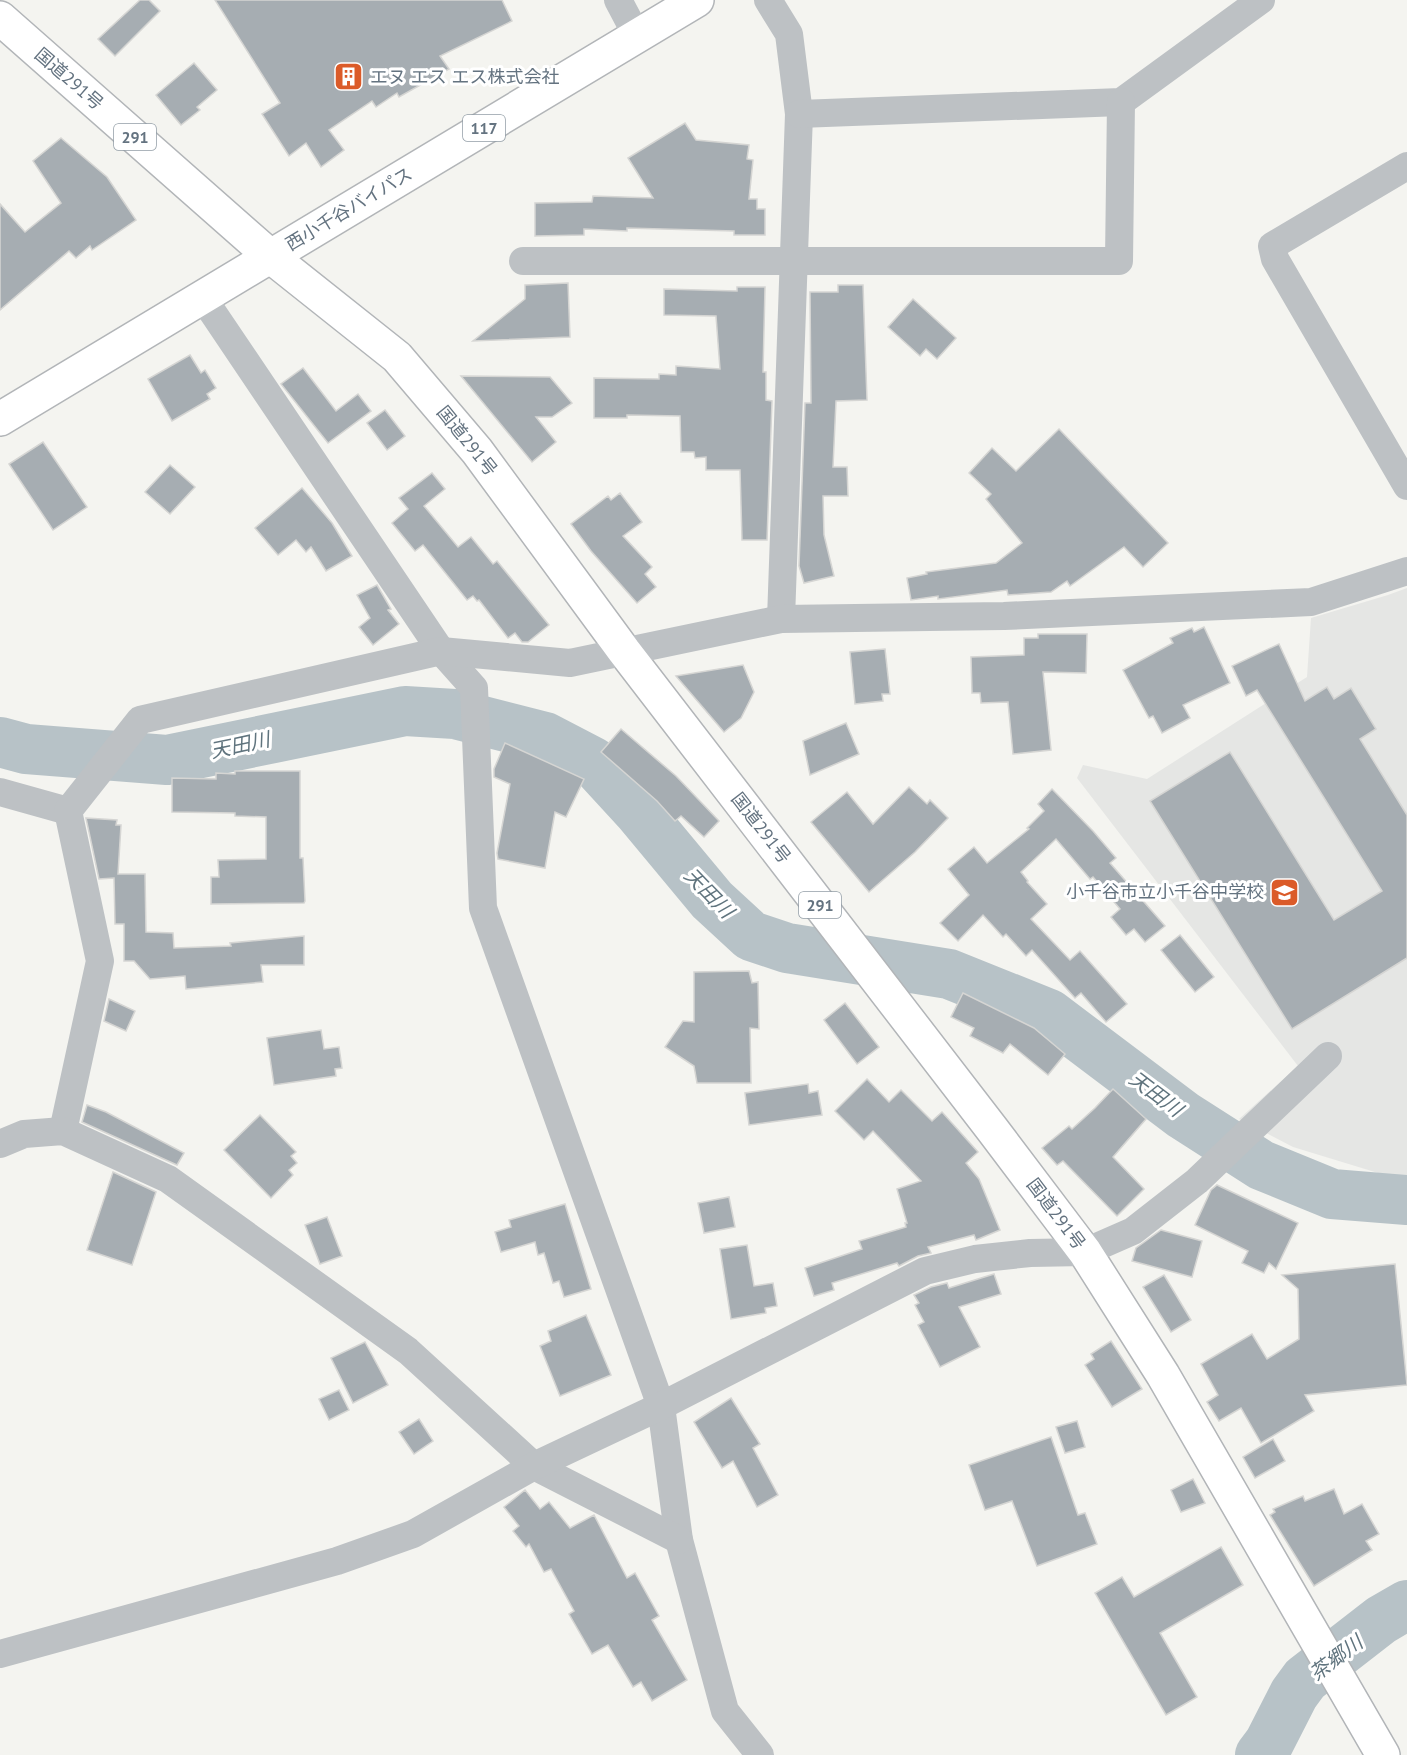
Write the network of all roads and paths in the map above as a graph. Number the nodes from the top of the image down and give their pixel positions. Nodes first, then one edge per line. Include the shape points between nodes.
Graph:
1 (618, 0) edge
2 (697, 0) edge
3 (768, 0) edge
4 (1261, 0) edge
5 (0, 18) edge
6 (637, 36) junction
7 (1121, 102) junction
8 (799, 114) junction
9 (1407, 166) edge
10 (270, 256) junction
11 (523, 261) dead end
12 (794, 261) junction
13 (203, 297) junction
14 (0, 419) edge
15 (1407, 486) edge
16 (1407, 571) edge
17 (782, 619) junction
18 (441, 651) junction
19 (624, 651) junction
20 (0, 792) edge
21 (68, 811) junction
22 (1328, 1056) dead end
23 (63, 1131) junction
24 (0, 1144) edge
25 (1085, 1252) junction
26 (661, 1406) junction
27 (534, 1466) junction
28 (679, 1540) junction
29 (0, 1654) edge
30 (760, 1755) edge
31 (1383, 1755) edge

1 - 6 street
2 - 6 highway, 西小千谷バイパス / 117
3 - 8 street via 789,34
4 - 7 street
5 - 10 highway, 国道291号 / 291
6 - 10 highway, 西小千谷バイパス / 117
7 - 8 street
7 - 12 street via 1119,261
8 - 12 street
9 - 15 street via 1272,246 1275,259
10 - 13 highway, 西小千谷バイパス / 117
10 - 19 highway, 国道291号 / 291 via 397,357 477,451
11 - 12 street
12 - 17 street
13 - 14 highway, 西小千谷バイパス / 117
13 - 18 street
16 - 17 street via 1311,602 1004,616
17 - 19 street
18 - 19 street via 570,663
18 - 21 street via 140,720
18 - 26 street via 474,688 483,908
19 - 25 highway, 国道291号 / 291
20 - 21 street
21 - 23 street via 100,961
22 - 25 street via 1197,1181 1133,1231
23 - 24 street via 24,1134
23 - 27 street via 168,1179 408,1352
25 - 26 street via 986,1257 925,1271
25 - 31 highway, 国道291号 / 291 via 1163,1375
26 - 27 street
26 - 28 street
27 - 28 street
27 - 29 street via 413,1534 337,1561
28 - 30 street via 725,1711

